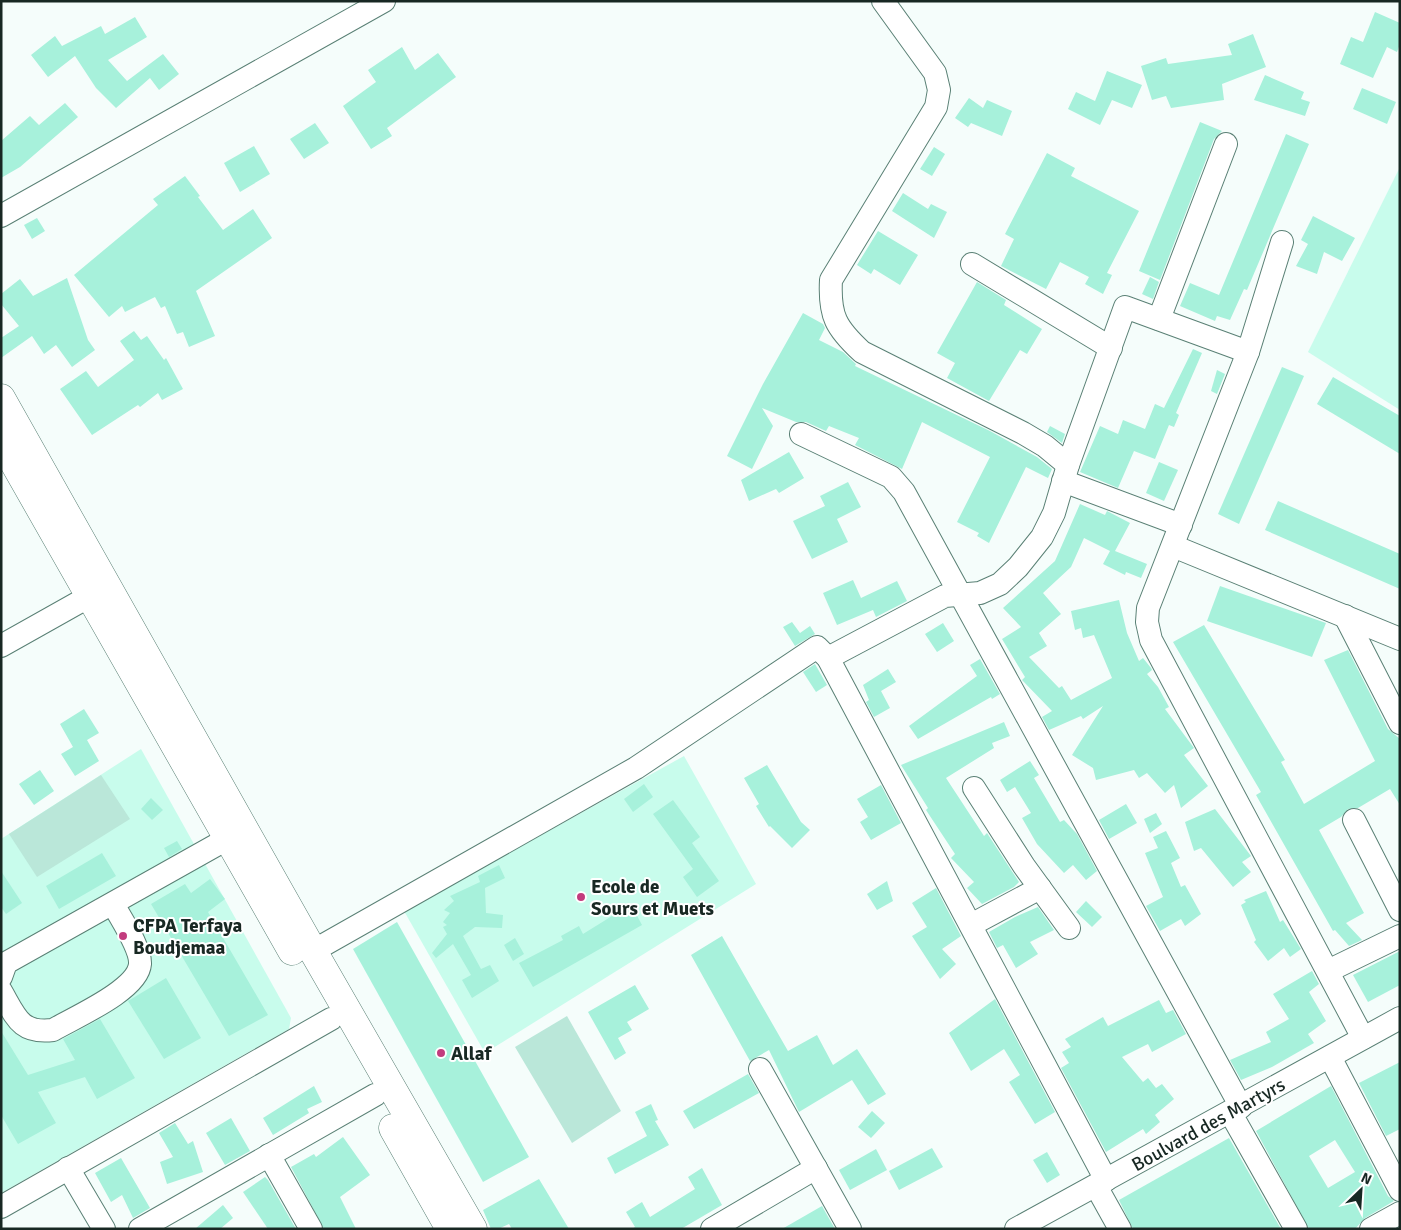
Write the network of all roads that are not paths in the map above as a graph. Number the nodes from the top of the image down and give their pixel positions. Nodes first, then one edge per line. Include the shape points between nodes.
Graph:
1 (384, 1) edge
2 (883, 1) edge
3 (1226, 144) dead end
4 (1, 216) edge
5 (1282, 242) dead end
6 (972, 264) dead end
7 (1159, 319) junction
8 (1111, 348) junction
9 (1248, 352) junction
10 (1, 398) edge
11 (801, 434) dead end
12 (1, 440) edge
13 (1065, 473) junction
14 (1181, 525) junction
15 (1173, 546) junction
16 (90, 596) junction
17 (960, 596) junction
18 (1345, 616) junction
19 (1400, 639) edge
20 (1, 646) edge
21 (828, 658) junction
22 (1400, 723) edge
23 (974, 788) dead end
24 (1354, 820) dead end
25 (227, 839) junction
26 (1040, 888) junction
27 (113, 904) junction
28 (1400, 910) edge
29 (971, 925) junction
30 (1069, 928) dead end
31 (1400, 936) edge
32 (305, 954) junction
33 (1328, 971) junction
34 (1, 977) edge
35 (1, 991) edge
36 (331, 1018) junction
37 (1400, 1018) edge
38 (1363, 1038) junction
39 (1330, 1057) junction
40 (760, 1068) dead end
41 (375, 1095) junction
42 (1236, 1109) junction
43 (270, 1155) junction
44 (68, 1168) junction
45 (816, 1168) junction
46 (1101, 1183) junction
47 (1400, 1190) edge
48 (1, 1207) edge
49 (1400, 1213) edge
50 (172, 1221) edge
51 (104, 1229) edge
52 (140, 1229) edge
53 (311, 1229) edge
54 (450, 1229) edge
55 (473, 1229) edge
56 (712, 1229) edge
57 (850, 1229) edge
58 (1016, 1229) edge
59 (1120, 1229) edge
60 (1296, 1229) edge
61 (1371, 1229) edge

1 - 4 street
2 - 13 street via 935,73 939,90 936,107 831,280 830,302 840,332 862,352 1045,446
3 - 7 street
5 - 9 street
6 - 8 street
7 - 8 street via 1126,307
7 - 9 street
8 - 13 street
9 - 14 street
10 - 32 main road
11 - 17 street via 891,477 924,523
12 - 16 main road
13 - 14 street
13 - 17 street via 1054,513 1042,537 1018,567 1000,584 980,593
14 - 15 street
15 - 18 street
15 - 33 street via 1148,608 1146,622 1152,640
16 - 20 street
16 - 25 main road
17 - 21 street via 945,596
17 - 42 street
18 - 19 street
18 - 22 street
21 - 29 street
21 - 32 street via 817,647 636,768
23 - 26 street
24 - 28 street
25 - 27 street
25 - 32 main road
26 - 29 street
26 - 30 street
27 - 34 street via 6,963
27 - 35 street via 138,952 140,964 130,984 53,1030 39,1031 25,1027
29 - 46 street
31 - 33 street
32 - 36 main road
32 - 55 main road
33 - 38 street
36 - 41 main road
36 - 44 street
37 - 38 street, Boulvard des Martyrs
38 - 39 street, Boulvard des Martyrs
39 - 42 street, Boulvard des Martyrs
39 - 47 street
40 - 45 street
41 - 43 street
41 - 54 main road
42 - 46 street, Boulvard des Martyrs
42 - 60 street
43 - 50 street
43 - 53 street
44 - 48 street
44 - 51 street
45 - 56 street
45 - 57 street
46 - 58 street, Boulvard des Martyrs
46 - 59 street
49 - 61 street
50 - 52 street

